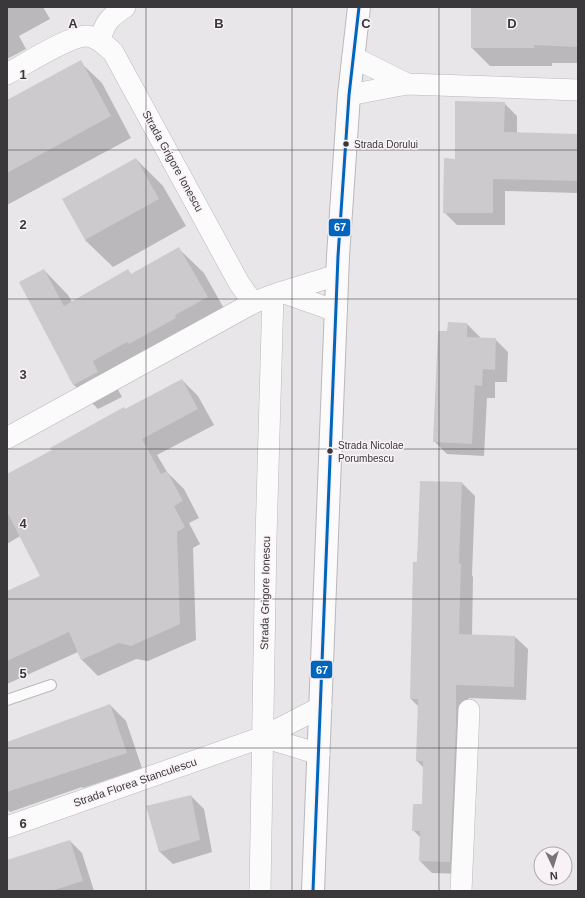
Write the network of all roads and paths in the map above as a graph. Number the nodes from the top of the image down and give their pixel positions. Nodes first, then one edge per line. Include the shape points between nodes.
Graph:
1 (125, 7) edge
2 (359, 7) edge
3 (100, 40) junction
4 (353, 57) junction
5 (7, 74) edge
6 (407, 84) junction
7 (578, 90) edge
8 (349, 95) junction
9 (337, 275) junction
10 (278, 293) junction
11 (253, 303) junction
12 (336, 311) junction
13 (7, 438) edge
14 (51, 685) dead end
15 (7, 700) edge
16 (320, 706) junction
17 (469, 710) dead end
18 (263, 736) junction
19 (319, 754) junction
20 (7, 827) edge
21 (260, 891) edge
22 (313, 891) edge
23 (461, 891) edge

1 - 3 street via 111,16
2 - 4 main road
3 - 5 street via 88,36 71,39
3 - 11 street, Strada Grigore Ionescu via 113,52 239,283
4 - 6 street
4 - 8 main road
6 - 7 street
6 - 8 street
8 - 9 main road
9 - 10 street
9 - 12 main road
10 - 11 street
10 - 12 street
10 - 18 street, Strada Grigore Ionescu via 266,538
11 - 13 street
12 - 16 main road
14 - 15 lane
16 - 18 street, Strada Florea Stanculescu
16 - 19 main road
17 - 23 street
18 - 19 street
18 - 20 street, Strada Florea Stanculescu
18 - 21 street, Strada Grigore Ionescu
19 - 22 main road

